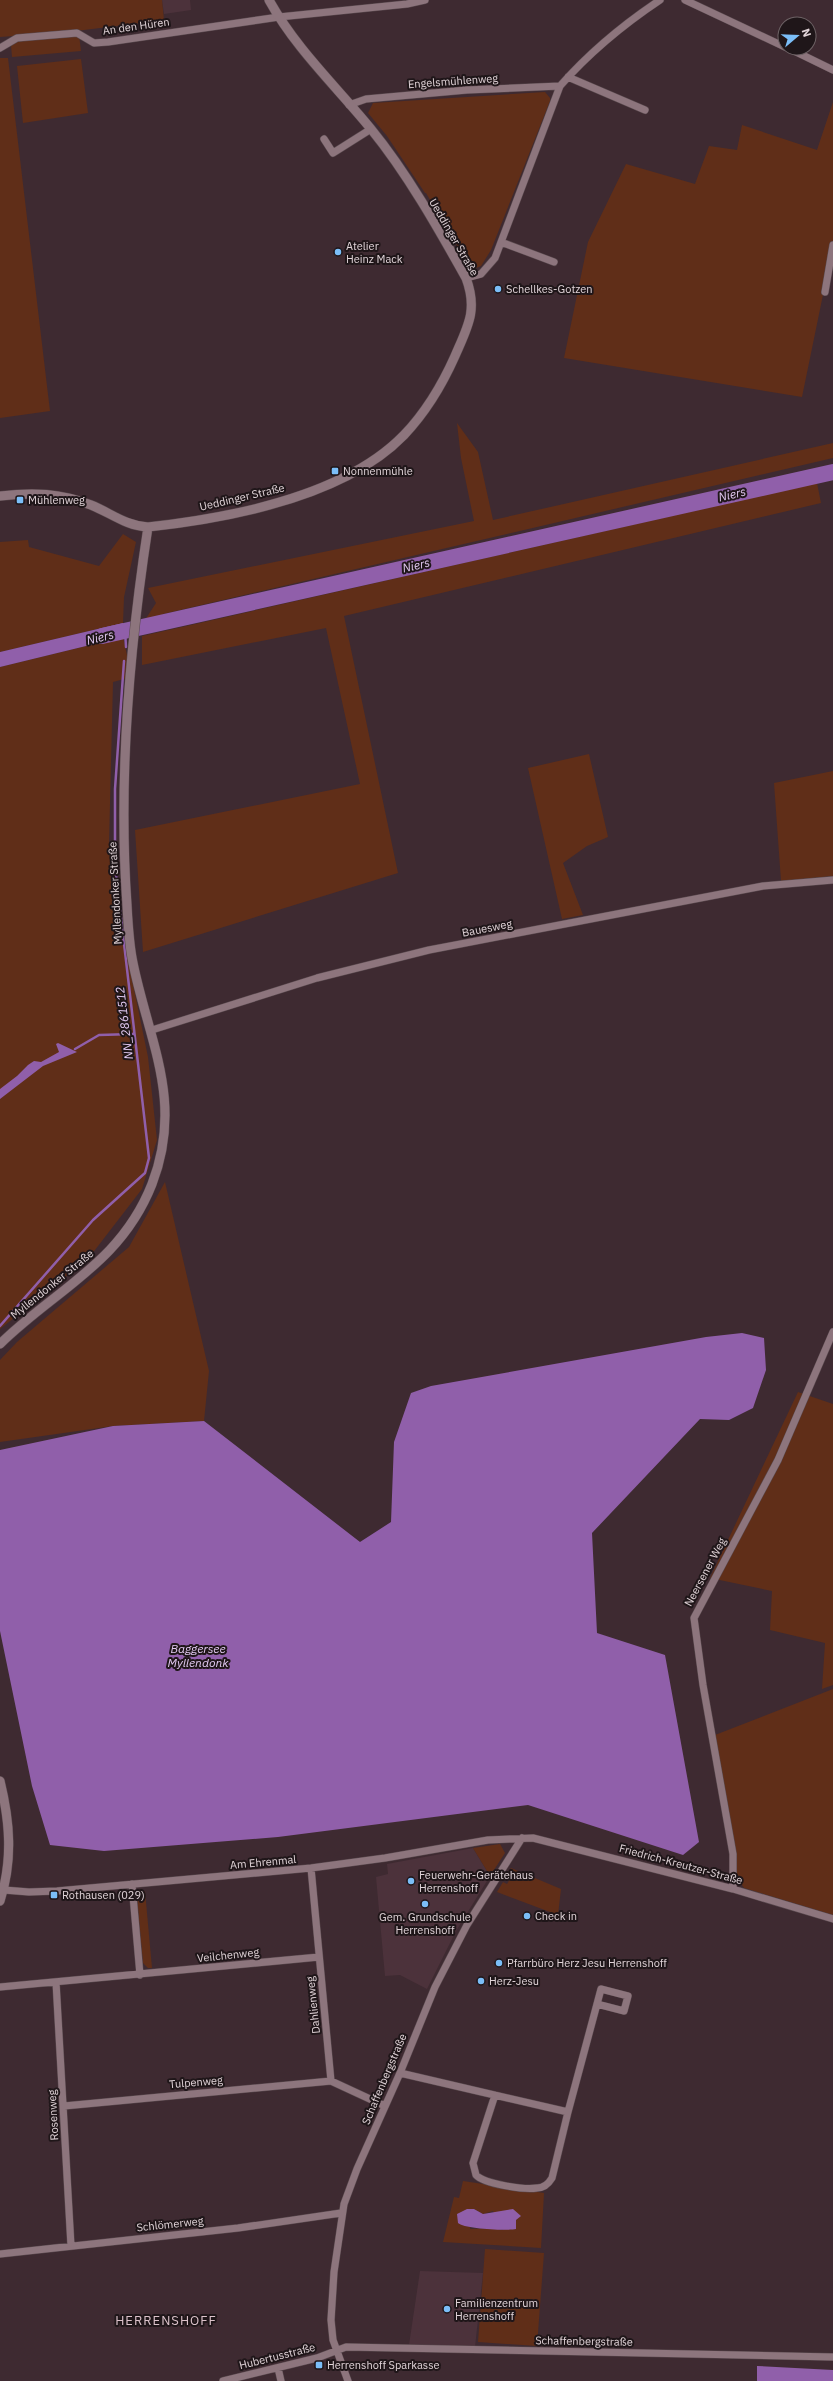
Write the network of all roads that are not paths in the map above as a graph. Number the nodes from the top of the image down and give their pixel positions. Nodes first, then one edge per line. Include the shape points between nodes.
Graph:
1 (270, 0) edge
2 (424, 0) edge
3 (660, 0) edge
4 (685, 0) edge
5 (279, 17) junction
6 (777, 43) edge
7 (0, 48) edge
8 (804, 56) edge
9 (833, 70) edge
10 (568, 77) junction
11 (560, 86) junction
12 (350, 105) junction
13 (644, 110) dead end
14 (371, 129) junction
15 (324, 139) dead end
16 (500, 242) junction
17 (833, 245) edge
18 (554, 262) dead end
19 (466, 278) junction
20 (824, 292) dead end
21 (0, 496) edge
22 (148, 527) junction
23 (833, 880) edge
24 (152, 1030) junction
25 (833, 1332) edge
26 (0, 1344) edge
27 (0, 1780) edge
28 (522, 1838) junction
29 (311, 1868) junction
30 (132, 1884) junction
31 (733, 1889) junction
32 (4, 1890) junction
33 (0, 1901) edge
34 (833, 1919) edge
35 (319, 1957) junction
36 (140, 1975) junction
37 (56, 1982) junction
38 (0, 1987) edge
39 (597, 2004) dead end
40 (400, 2073) junction
41 (331, 2081) junction
42 (495, 2095) junction
43 (64, 2106) junction
44 (385, 2106) junction
45 (568, 2112) junction
46 (341, 2213) junction
47 (71, 2246) junction
48 (0, 2254) edge
49 (336, 2350) junction
50 (833, 2357) edge
51 (278, 2368) junction
52 (223, 2381) edge
53 (281, 2381) edge
54 (348, 2381) edge

1 - 5 street, Ueddinger Straße
2 - 5 street via 392,6
3 - 10 street via 638,15
4 - 6 street
5 - 7 street, An den Hüren via 108,42 94,43 77,33 17,38
5 - 12 street, Ueddinger Straße via 306,56
8 - 9 street
10 - 11 street
10 - 13 street
11 - 12 street, Engelsmühlenweg via 467,90 366,99
11 - 16 street
12 - 14 street, Ueddinger Straße
14 - 15 street via 333,153
14 - 19 street, Ueddinger Straße via 395,161
16 - 18 street
16 - 19 street via 495,258 488,267 481,274
17 - 20 street
19 - 22 street, Ueddinger Straße via 473,301 472,315 451,365 431,401 404,435 368,463 319,488 272,505
21 - 22 street via 45,493 63,496 92,506 130,525
22 - 24 street, Myllendonker Straße via 133,642 124,779 124,859 132,960
23 - 24 street, Bauesweg via 763,886 429,950 317,978
24 - 26 street, Myllendonker Straße via 162,1075 165,1117 160,1157 147,1195 132,1222 98,1263
25 - 31 street, Neersener Weg via 780,1455 694,1618 703,1685 733,1854
27 - 32 street via 10,1839
28 - 29 street, Am Ehrenmal via 461,1844
28 - 31 street, Friedrich-Kreutzer-Straße via 547,1840
28 - 40 street, Schaffenbergstraße via 458,1940 430,1996
29 - 30 street, Am Ehrenmal
29 - 35 street, Dahlienweg
30 - 32 street, Am Ehrenmal via 39,1892
30 - 36 street
31 - 34 street, Friedrich-Kreutzer-Straße
32 - 33 street
35 - 36 street, Veilchenweg
35 - 41 street, Dahlienweg
36 - 37 street, Veilchenweg
37 - 38 street, Veilchenweg
37 - 43 street, Rosenweg
39 - 45 street
40 - 42 street
40 - 44 street, Schaffenbergstraße
41 - 43 street, Tulpenweg
41 - 44 street
42 - 45 street
42 - 45 street via 474,2163 476,2175 486,2182 533,2188 548,2183 553,2175
43 - 47 street, Rosenweg
44 - 46 street, Schaffenbergstraße via 354,2175
46 - 47 street, Schlömerweg via 238,2228
46 - 49 street, Schaffenbergstraße via 331,2308 332,2337
47 - 48 street, Schlömerweg
49 - 50 street, Schaffenbergstraße via 346,2347
49 - 51 street, Hubertusstraße via 318,2358
49 - 54 street, Schaffenbergstraße
51 - 52 street, Hubertusstraße
51 - 53 street

